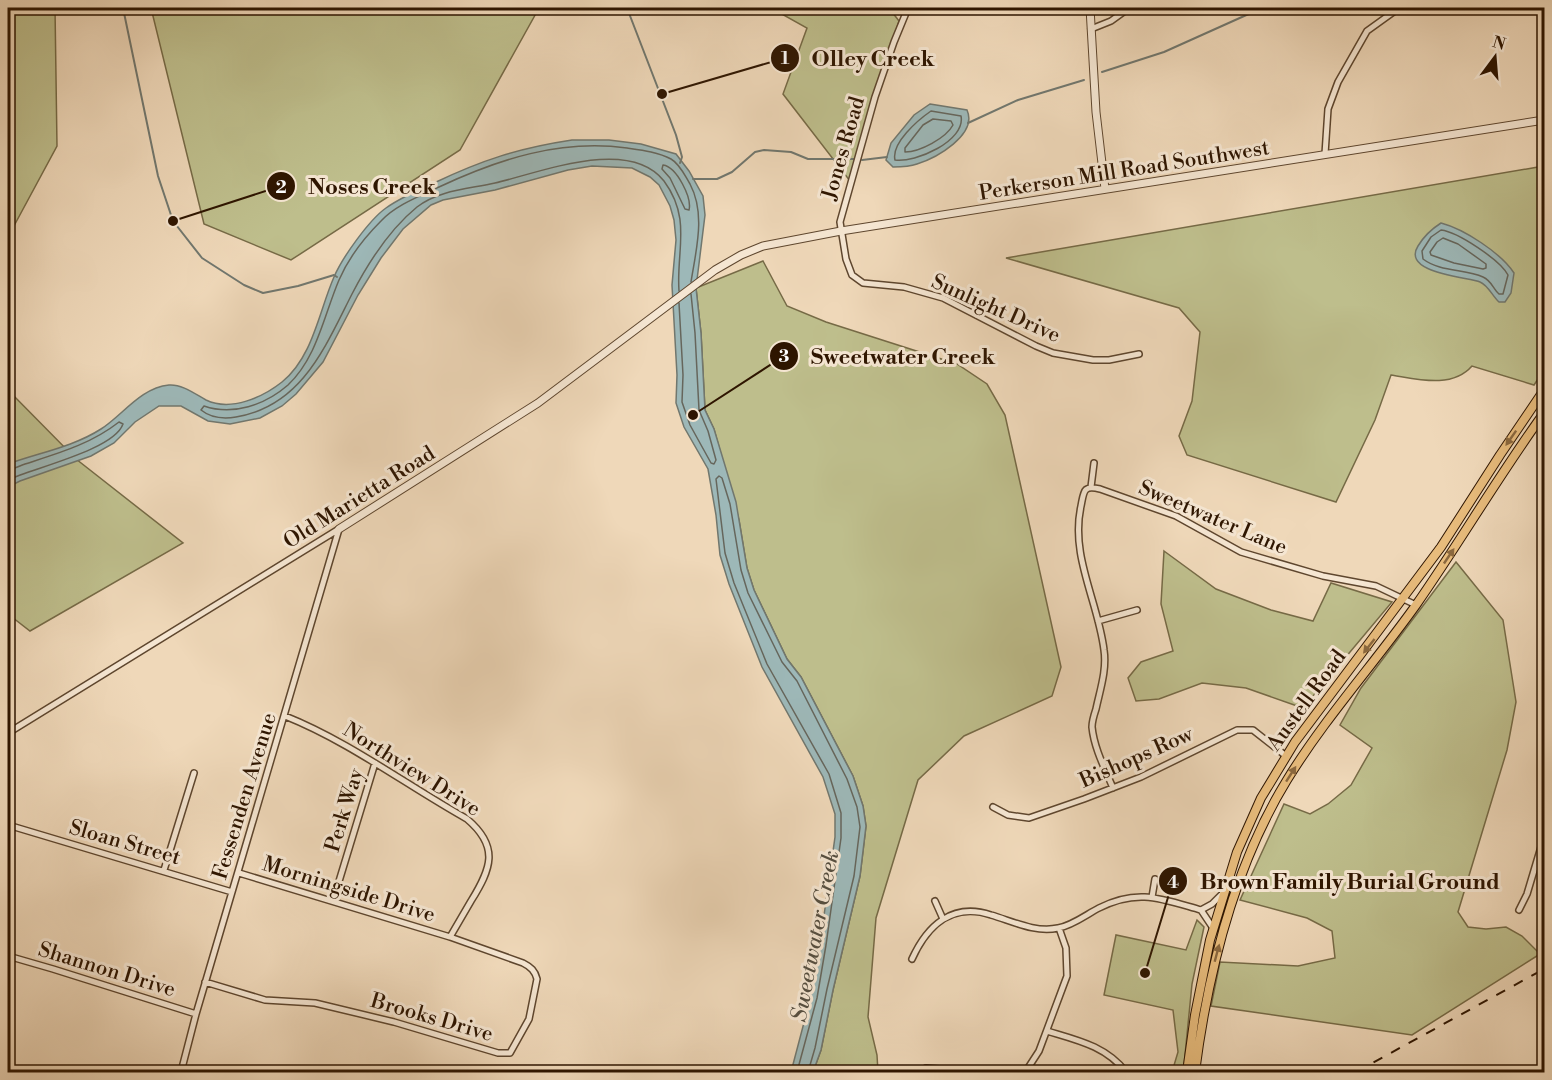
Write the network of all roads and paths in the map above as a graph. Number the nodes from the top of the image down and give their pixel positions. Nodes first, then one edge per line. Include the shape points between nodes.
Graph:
1 (909, 8) edge
2 (1090, 8) edge
3 (1130, 8) edge
4 (1399, 8) edge
5 (1091, 29) junction
6 (1545, 120) edge
7 (1325, 154) junction
8 (1105, 189) junction
9 (841, 231) junction
10 (715, 270) joint
11 (1139, 354) dead end
12 (1545, 390) edge
13 (1545, 412) edge
14 (1094, 463) dead end
15 (1091, 487) junction
16 (339, 529) junction
17 (1403, 599) junction
18 (1416, 605) junction
19 (1137, 610) dead end
20 (1098, 621) junction
21 (285, 716) junction
22 (8, 733) edge
23 (1286, 756) junction
24 (375, 763) junction
25 (194, 773) dead end
26 (1113, 788) junction
27 (993, 807) dead end
28 (8, 825) edge
29 (1545, 837) edge
30 (164, 870) junction
31 (239, 873) junction
32 (1155, 879) dead end
33 (232, 892) junction
34 (1223, 893) junction
35 (1152, 897) junction
36 (333, 901) junction
37 (935, 901) dead end
38 (1202, 910) junction
39 (1519, 910) dead end
40 (943, 920) junction
41 (1059, 928) junction
42 (1213, 928) junction
43 (450, 937) junction
44 (8, 957) edge
45 (912, 959) dead end
46 (205, 982) junction
47 (196, 1014) junction
48 (1047, 1031) junction
49 (926, 1068) dead end
50 (1030, 1070) edge
51 (181, 1072) edge
52 (980, 1072) edge
53 (1016, 1072) edge
54 (1126, 1072) edge
55 (1187, 1072) edge
56 (1195, 1072) edge

1 - 9 street, Jones Road via 875,97 847,190
2 - 5 street
3 - 5 street
4 - 7 street via 1367,31 1338,82 1328,109
5 - 8 street
6 - 7 street, Perkerson Mill Road Southwest
7 - 8 street, Perkerson Mill Road Southwest
8 - 9 street, Perkerson Mill Road Southwest
9 - 10 street, Perkerson Mill Road Southwest via 764,246
9 - 11 street, Sunlight Drive via 852,275 863,283 904,287 943,298 1036,346 1066,357 1109,360
10 - 16 street, Old Marietta Road via 538,403
12 -> 17 main road, Austell Road via 1442,547
18 -> 13 main road, Austell Road
14 - 15 street
15 - 17 street, Sweetwater Lane via 1176,516 1241,552 1323,576 1376,586
15 - 20 street via 1084,493 1078,537 1080,559
16 - 21 street, Fessenden Avenue
16 - 22 street, Old Marietta Road
17 - 18 street, Sweetwater Lane
17 -> 23 main road, Austell Road
56 -> 18 main road, Austell Road via 1221,938 1241,877 1269,812 1323,726
19 - 20 street
20 - 26 street via 1105,668 1092,725
21 - 24 street, Northview Drive via 315,728
21 - 31 street, Fessenden Avenue
23 - 26 street, Bishops Row via 1253,730 1237,730
23 - 34 main road, Austell Road via 1248,825
24 - 36 street, Perk Way
24 - 43 street, Northview Drive via 467,819 482,833 489,867
25 - 30 street
26 - 27 street, Bishops Row via 1029,818 1008,815
28 - 30 street, Sloan Street
29 - 39 street
30 - 33 street, Sloan Street
31 - 33 street, Fessenden Avenue
31 - 36 street, Morningside Drive
32 - 35 street
33 - 46 street, Fessenden Avenue
34 - 38 street
34 - 42 main road, Austell Road
35 - 38 street
35 - 41 street via 1122,897
36 - 43 street, Morningside Drive
37 - 40 street
38 - 42 street
40 - 41 street via 973,912 1020,925
40 - 45 street via 930,928
41 - 48 street via 1066,948 1067,976
42 - 55 main road, Austell Road
43 - 46 street, Brooks Drive via 516,960 536,973 529,1019 510,1053 315,1003 265,1000
44 - 47 street, Shannon Drive
46 - 47 street, Fessenden Avenue
47 - 51 street, Fessenden Avenue
48 - 50 street
48 - 54 street via 1096,1046
49 - 52 street
50 - 53 street

